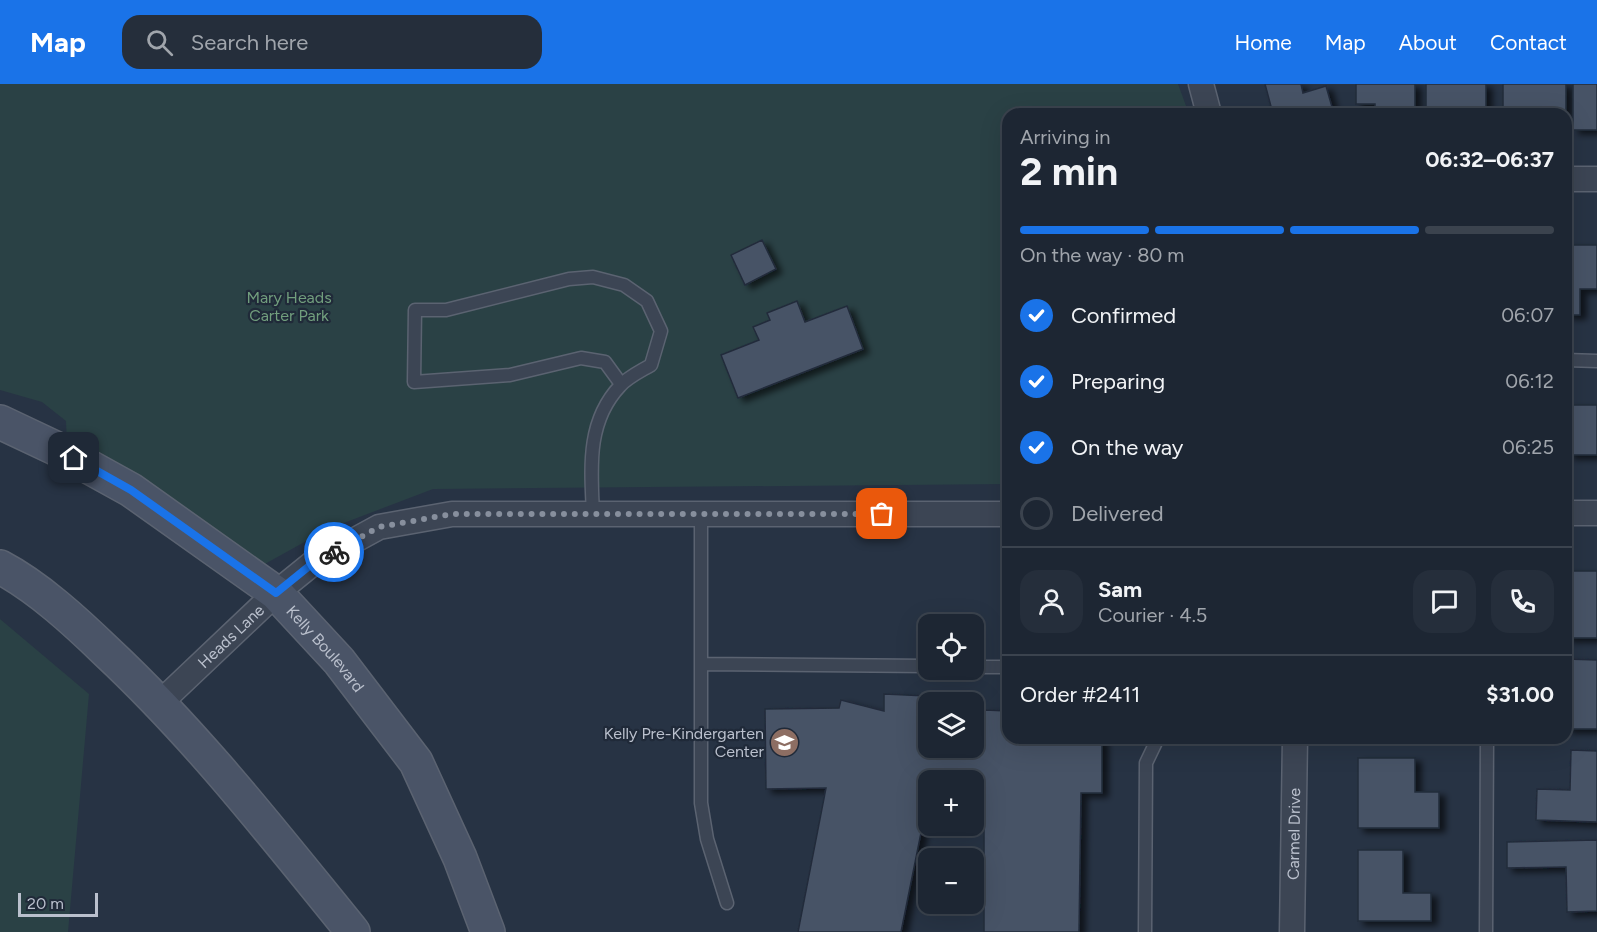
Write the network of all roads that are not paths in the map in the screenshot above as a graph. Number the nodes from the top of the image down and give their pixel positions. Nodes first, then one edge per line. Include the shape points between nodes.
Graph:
1 (1201, 84) edge
2 (1207, 108) edge
3 (1572, 179) edge
4 (1597, 179) edge
5 (1572, 360) edge
6 (1597, 361) edge
7 (621, 384) junction
8 (0, 422) edge
9 (1002, 513) edge
10 (1572, 513) edge
11 (1597, 513) edge
12 (593, 514) junction
13 (701, 514) junction
14 (0, 567) edge
15 (276, 593) junction
16 (701, 663) junction
17 (918, 666) edge
18 (984, 667) edge
19 (1002, 667) edge
20 (161, 702) junction
21 (1155, 744) edge
22 (1295, 744) edge
23 (1487, 744) edge
24 (728, 903) dead end
25 (353, 932) edge
26 (488, 932) edge
27 (1145, 932) edge
28 (1292, 932) edge
29 (1485, 932) edge

1 - 2 street
3 - 4 street
5 - 6 lane
7 - 7 lane via 651,365 661,331 647,301 624,285 593,277 569,279 446,310 415,310 414,382 510,375 581,358 605,362
7 - 12 lane via 605,406 594,433
8 - 15 main road, Kelly Boulevard via 131,490
9 - 13 street, Heads Lane
10 - 11 street
12 - 13 street, Heads Lane
12 - 15 street, Heads Lane via 452,514 379,527 313,563
13 - 16 lane
14 - 20 main road via 73,620
15 - 20 street, Heads Lane
15 - 26 main road, Kelly Boulevard via 339,661 416,762 460,858
16 - 17 lane
16 - 24 lane via 701,803 707,839
18 - 19 lane
20 - 25 main road
21 - 27 lane via 1146,763
22 - 28 street, Carmel Drive
23 - 29 lane

